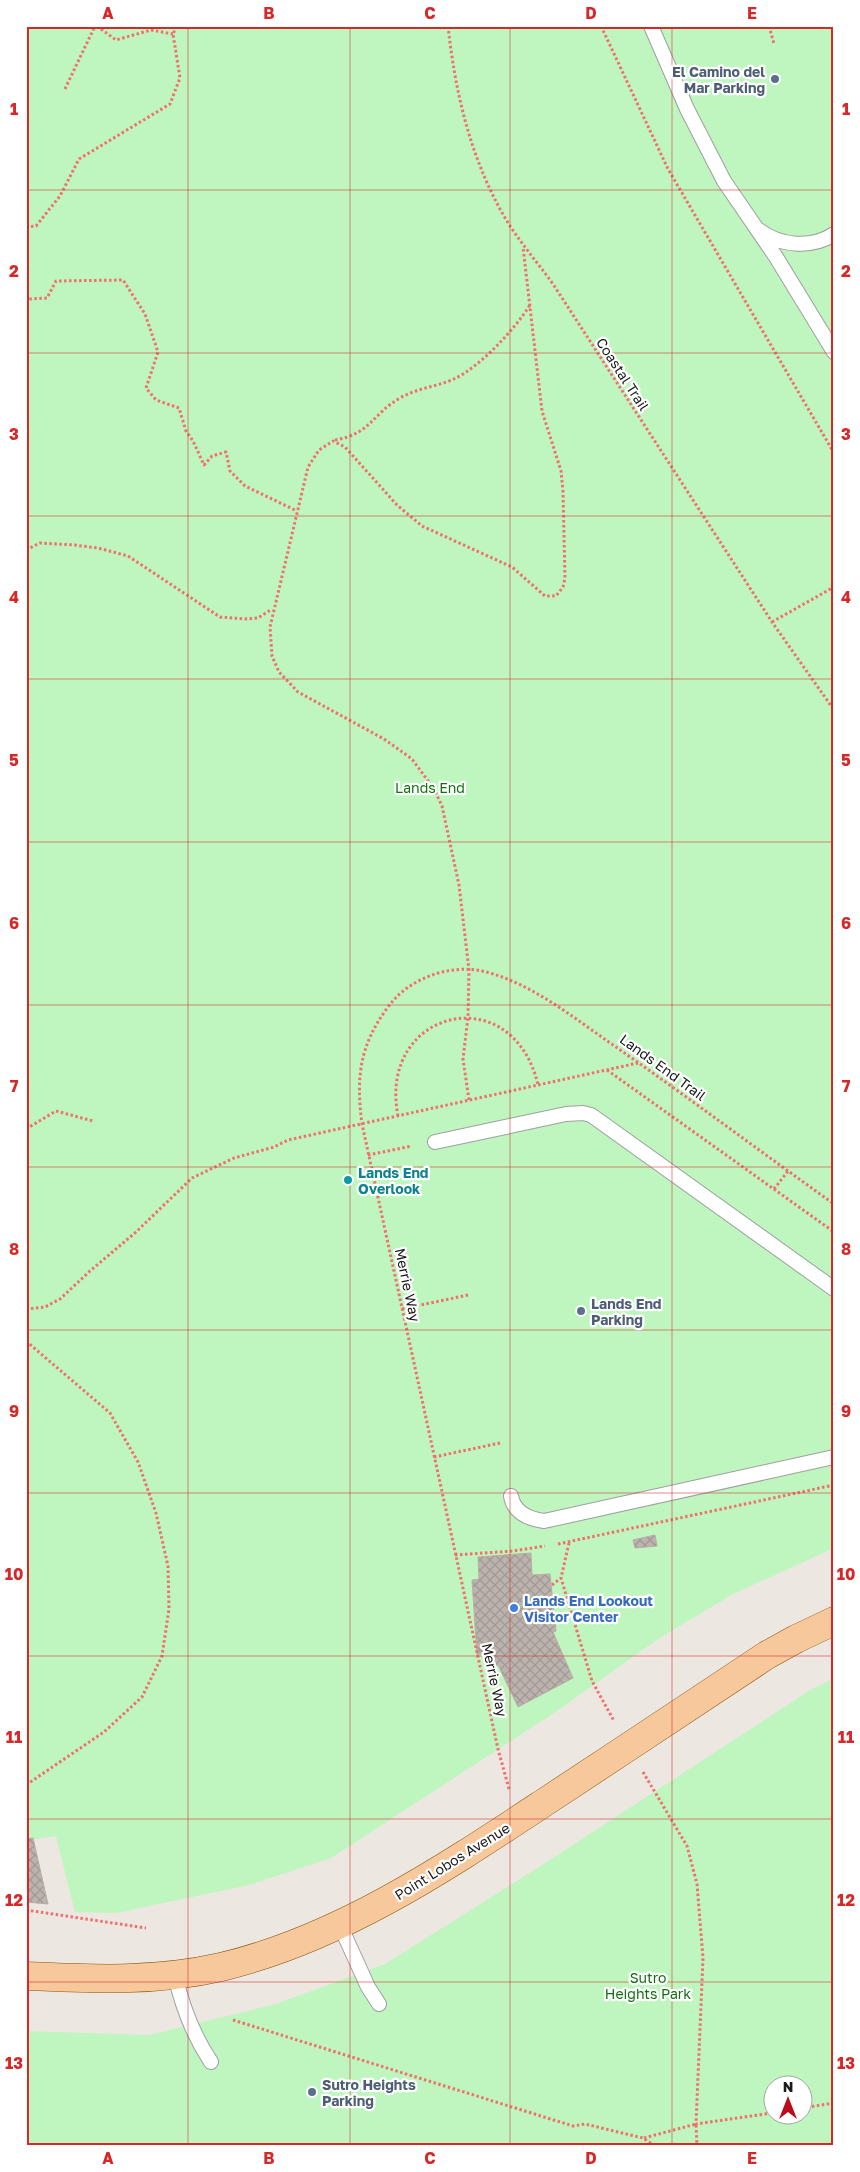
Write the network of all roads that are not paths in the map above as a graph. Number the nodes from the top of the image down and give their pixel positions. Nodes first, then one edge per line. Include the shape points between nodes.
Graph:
1 (652, 26) edge
2 (756, 229) junction
3 (834, 234) edge
4 (834, 352) edge
5 (435, 1142) road end
6 (834, 1289) edge
7 (834, 1457) edge
8 (511, 1496) dead end
9 (834, 1621) edge
10 (340, 1923) junction
11 (175, 1975) junction
12 (26, 1976) edge
13 (378, 2004) dead end
14 (211, 2062) dead end

1 - 2 lane via 711,158
2 - 3 lane via 791,244 811,243
2 - 4 lane
5 - 6 lane via 566,1114 591,1115
7 - 8 lane via 544,1521 524,1515 516,1508
9 - 10 main road, Point Lobos Avenue via 768,1655 465,1855 360,1915
10 - 11 main road, Point Lobos Avenue via 257,1957
10 - 13 lane
11 - 12 main road, Point Lobos Avenue via 105,1980
11 - 14 lane via 186,2014

